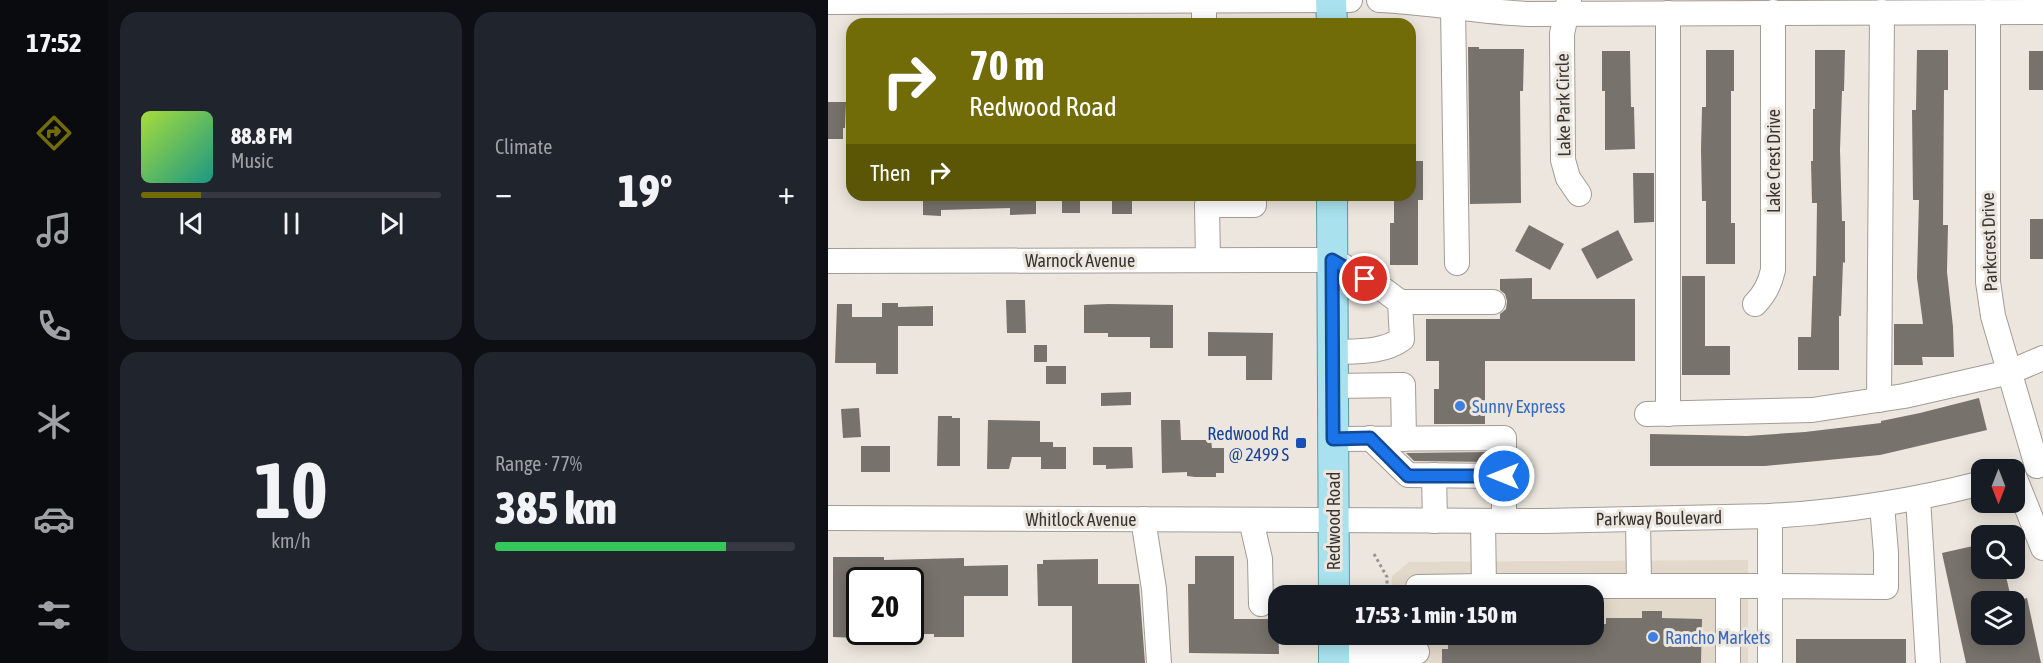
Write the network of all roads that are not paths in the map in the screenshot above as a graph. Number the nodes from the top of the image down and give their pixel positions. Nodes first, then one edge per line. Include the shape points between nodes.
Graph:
1 (1331, 0) edge
2 (1350, 0) edge
3 (1379, 0) edge
4 (828, 2) edge
5 (1568, 6) edge
6 (1453, 7) junction
7 (1204, 12) edge
8 (1773, 12) junction
9 (1882, 12) junction
10 (1988, 12) junction
11 (2043, 12) edge
12 (1668, 13) junction
13 (1332, 18) edge
14 (1579, 194) dead end
15 (1254, 201) edge
16 (1332, 201) edge
17 (1208, 260) junction
18 (1332, 260) junction
19 (828, 261) edge
20 (1457, 263) dead end
21 (1400, 302) junction
22 (1493, 302) dead end
23 (1755, 304) dead end
24 (1333, 352) junction
25 (2043, 358) edge
26 (2010, 372) junction
27 (1333, 386) junction
28 (1879, 400) junction
29 (1370, 438) junction
30 (1333, 439) junction
31 (1404, 439) junction
32 (2040, 465) edge
33 (2025, 471) edge
34 (1434, 476) junction
35 (1504, 476) junction
36 (1971, 486) edge
37 (1918, 498) junction
38 (2025, 503) edge
39 (1882, 505) junction
40 (1770, 516) junction
41 (828, 518) edge
42 (1143, 519) junction
43 (1638, 519) junction
44 (1251, 520) junction
45 (1333, 520) junction
46 (1435, 521) junction
47 (1493, 521) junction
48 (2043, 548) edge
49 (1334, 585) edge
50 (1484, 585) edge
51 (1604, 586) edge
52 (1639, 586) junction
53 (1770, 586) junction
54 (1728, 587) junction
55 (1261, 604) dead end
56 (1334, 650) edge
57 (1417, 650) edge
58 (1158, 663) edge
59 (1728, 663) edge
60 (1770, 663) edge
61 (1928, 663) edge

1 - 2 street
1 - 7 street
1 - 13 main road
3 - 6 street
4 - 7 street
5 - 6 street via 1500,13
5 - 12 street
5 - 14 street, Lake Park Circle via 1562,34 1563,160 1568,178
6 - 20 street
8 - 9 street
8 - 12 street
8 - 23 street, Lake Crest Drive via 1773,270 1764,296
9 - 10 street
9 - 28 street
10 - 11 street
10 - 26 street, Parkcrest Drive via 1988,282 1993,316
12 - 28 street via 1658,414 1812,410
15 - 17 street via 1254,205 1207,202
16 - 18 main road, Redwood Road
17 - 18 street, Warnock Avenue
17 - 19 street, Warnock Avenue
18 - 21 street
18 - 24 main road, Redwood Road
21 - 22 street
21 - 24 street via 1402,339 1394,345
24 - 27 main road, Redwood Road
25 - 26 street
26 - 28 street
26 - 32 street, Parkcrest Drive
27 - 30 main road, Redwood Road
27 - 31 street via 1403,385
29 - 30 street
29 - 31 street
29 - 34 street via 1408,476
30 - 45 main road, Redwood Road
31 - 35 street via 1504,438
32 - 33 street
34 - 35 street
34 - 46 street
35 - 47 street
36 - 37 street, Parkway Boulevard
37 - 39 street, Parkway Boulevard
37 - 61 street
38 - 48 street
39 - 40 street, Parkway Boulevard
39 - 53 street via 1886,587
40 - 43 street, Parkway Boulevard
40 - 53 street
41 - 42 street, Whitlock Avenue
42 - 44 street, Whitlock Avenue
42 - 58 street via 1154,590
43 - 47 street, Parkway Boulevard
43 - 52 street
44 - 45 street, Whitlock Avenue
44 - 55 street via 1260,559
45 - 46 street, Parkway Boulevard
45 - 49 main road, Redwood Road
46 - 47 street, Parkway Boulevard
47 - 50 street
51 - 52 street
52 - 54 street
53 - 54 street
53 - 60 street
54 - 59 street
56 - 57 street

